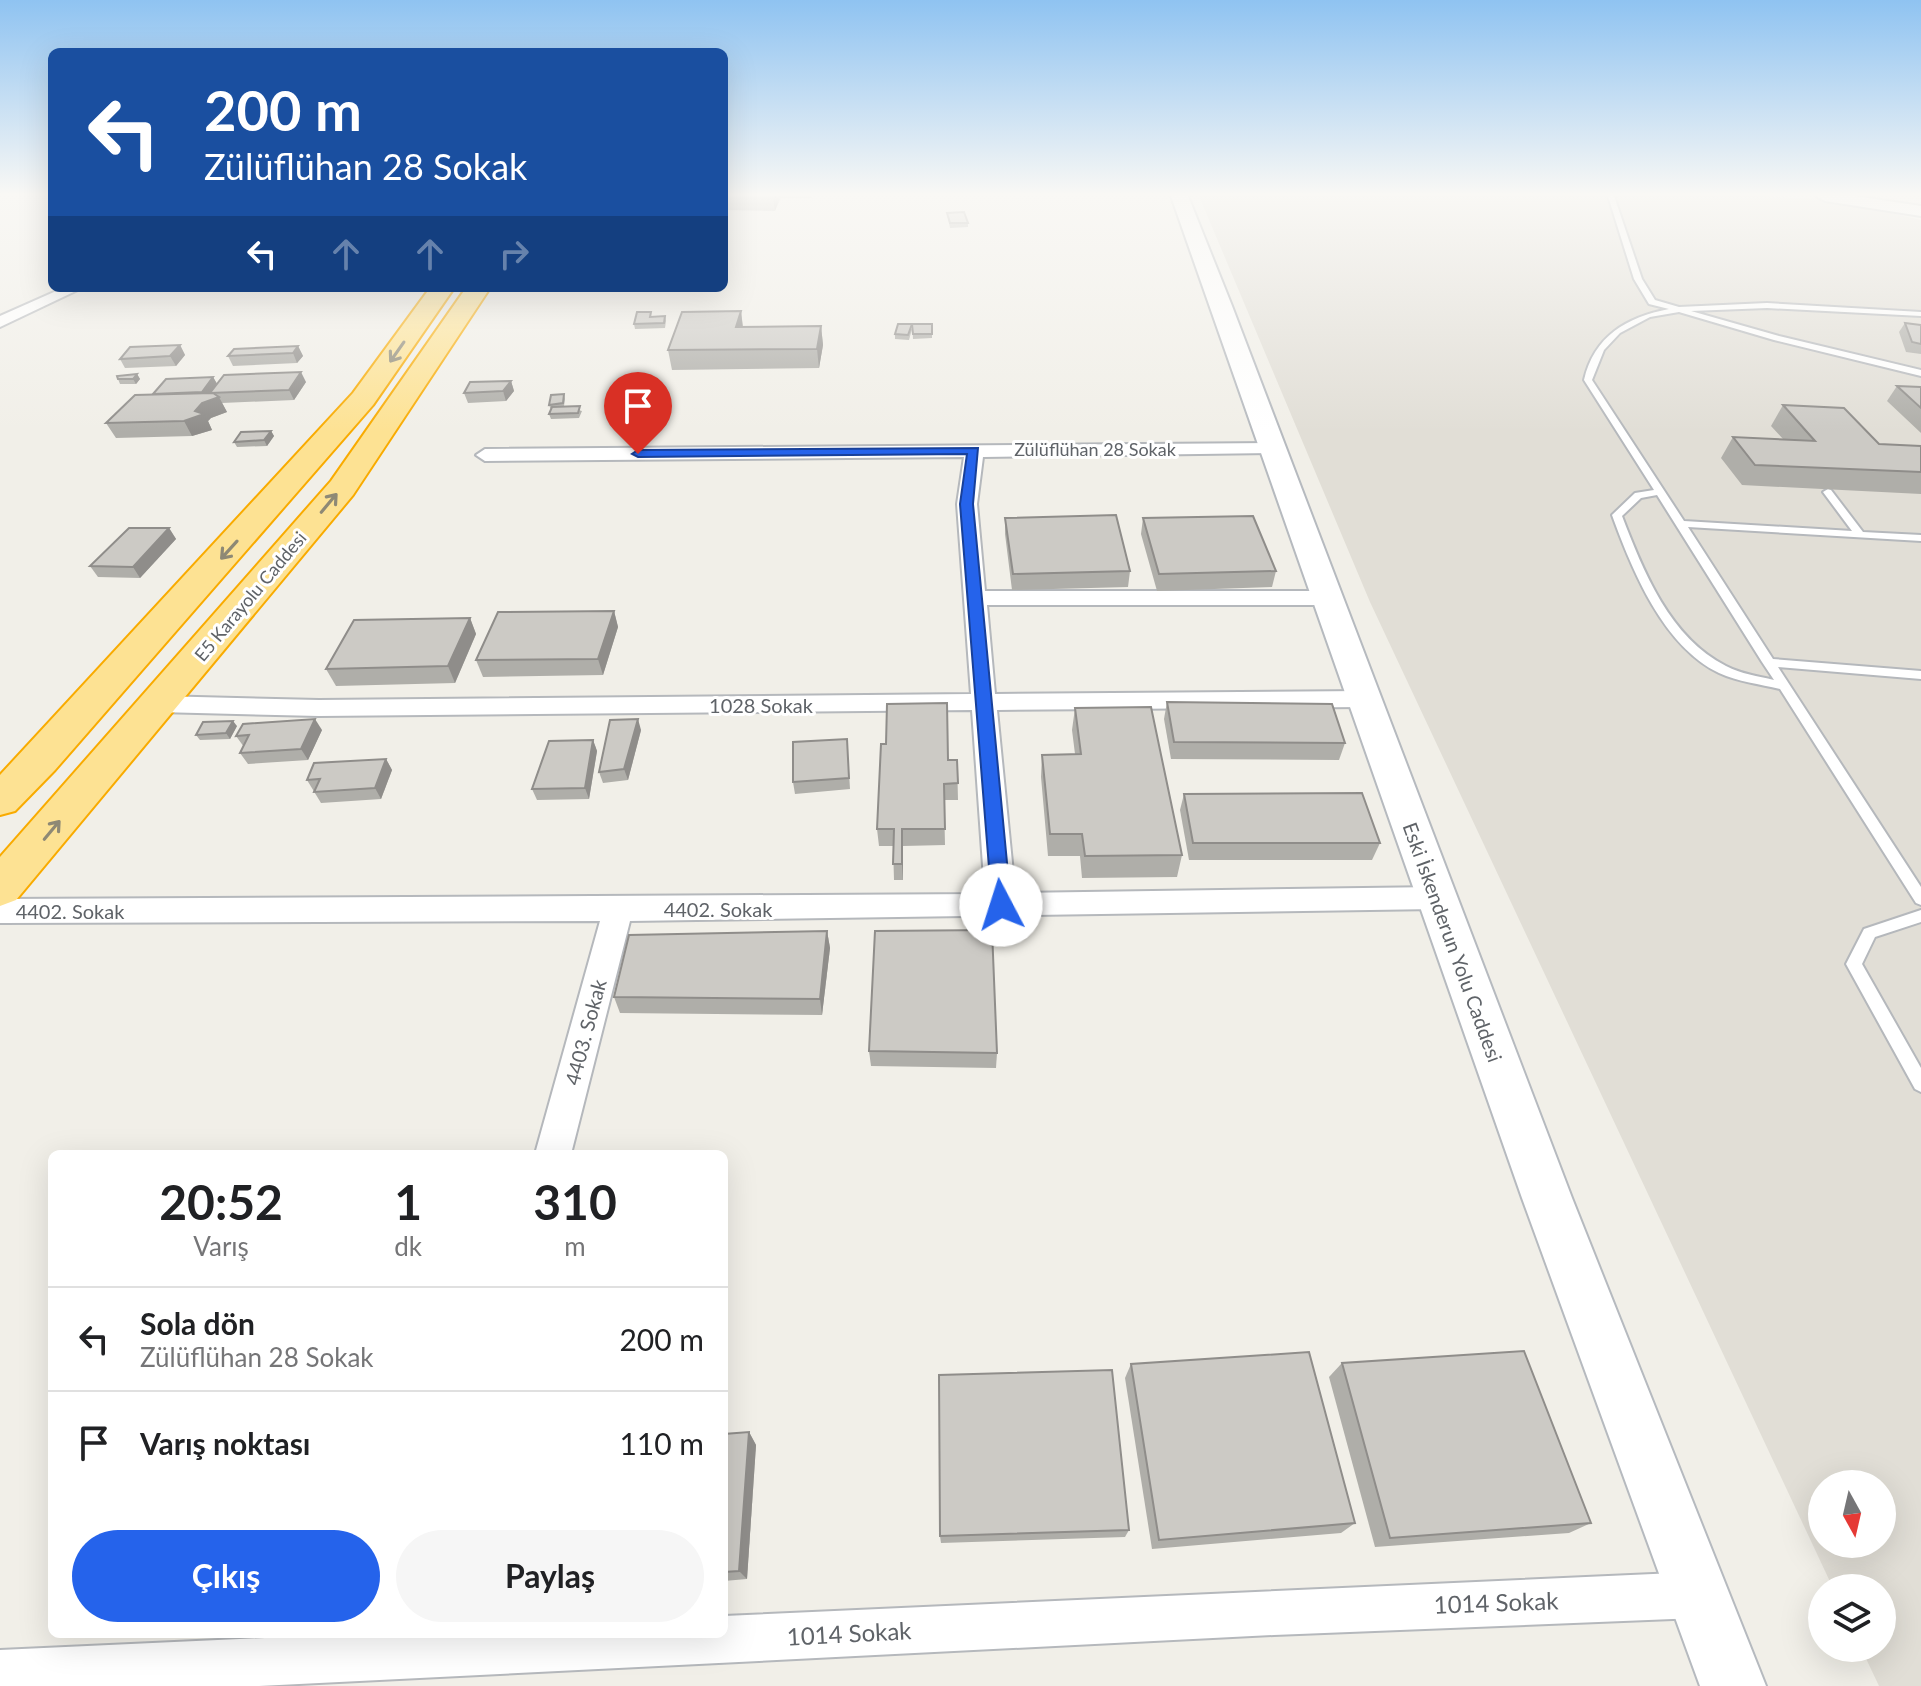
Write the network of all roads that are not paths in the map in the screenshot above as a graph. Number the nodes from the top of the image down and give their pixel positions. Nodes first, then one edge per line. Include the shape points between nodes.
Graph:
1 (1208, 275) edge
2 (1639, 275) edge
3 (66, 292) edge
4 (439, 292) edge
5 (475, 292) edge
6 (1678, 312) junction
7 (1921, 314) edge
8 (0, 322) edge
9 (1921, 373) edge
10 (1272, 449) junction
11 (974, 450) junction
12 (485, 455) dead end
13 (1661, 492) junction
14 (1828, 492) edge
15 (1681, 524) junction
16 (1860, 534) junction
17 (1921, 538) edge
18 (975, 598) junction
19 (1326, 598) junction
20 (1768, 662) junction
21 (1921, 675) edge
22 (1784, 686) junction
23 (1364, 699) junction
24 (984, 703) junction
25 (158, 704) junction
26 (0, 800) edge
27 (0, 888) edge
28 (1437, 898) junction
29 (1921, 899) edge
30 (1001, 905) junction
31 (618, 910) junction
32 (0, 911) edge
33 (1921, 916) edge
34 (1921, 1084) edge
35 (554, 1150) edge
36 (1698, 1595) junction
37 (728, 1632) edge
38 (591, 1638) edge
39 (421, 1645) edge
40 (0, 1674) edge
41 (1733, 1686) edge

1 - 10 street, Eski İskenderun Yolu Caddesi
2 - 6 lane via 1646,296
3 - 8 street
4 -> 26 highway via 363,399
25 -> 5 highway, E5 Karayolu Caddesi via 342,488
6 - 7 lane via 1798,306
6 - 9 lane
6 - 13 lane via 1624,325 1598,350 1588,380
10 - 11 street, Zülüflühan 28 Sokak
10 - 19 street, Eski İskenderun Yolu Caddesi
11 - 12 street, Zülüflühan 28 Sokak
11 - 18 street via 967,504
13 - 15 lane
13 - 22 lane via 1638,495 1617,515 1662,606 1679,632 1719,668
14 - 16 lane
15 - 16 lane
15 - 20 lane
16 - 17 lane
18 - 19 street
18 - 24 street
19 - 23 street, Eski İskenderun Yolu Caddesi
20 - 21 lane
20 - 22 lane
22 - 29 lane
23 - 24 street, 1028 Sokak
23 - 28 street, Eski İskenderun Yolu Caddesi
24 - 25 street, 1028 Sokak via 335,708
24 - 30 street
27 -> 25 highway, E5 Karayolu Caddesi
28 - 30 street, 4402. Sokak
28 - 36 street, Eski İskenderun Yolu Caddesi
30 - 31 street, 4402. Sokak
31 - 32 street, 4402. Sokak
31 - 35 street, 4403. Sokak
33 - 34 lane via 1869,933 1854,964
36 - 37 street, 1014 Sokak
36 - 41 street, Eski İskenderun Yolu Caddesi
38 - 39 street, 1014 Sokak
39 - 40 street, 1014 Sokak

